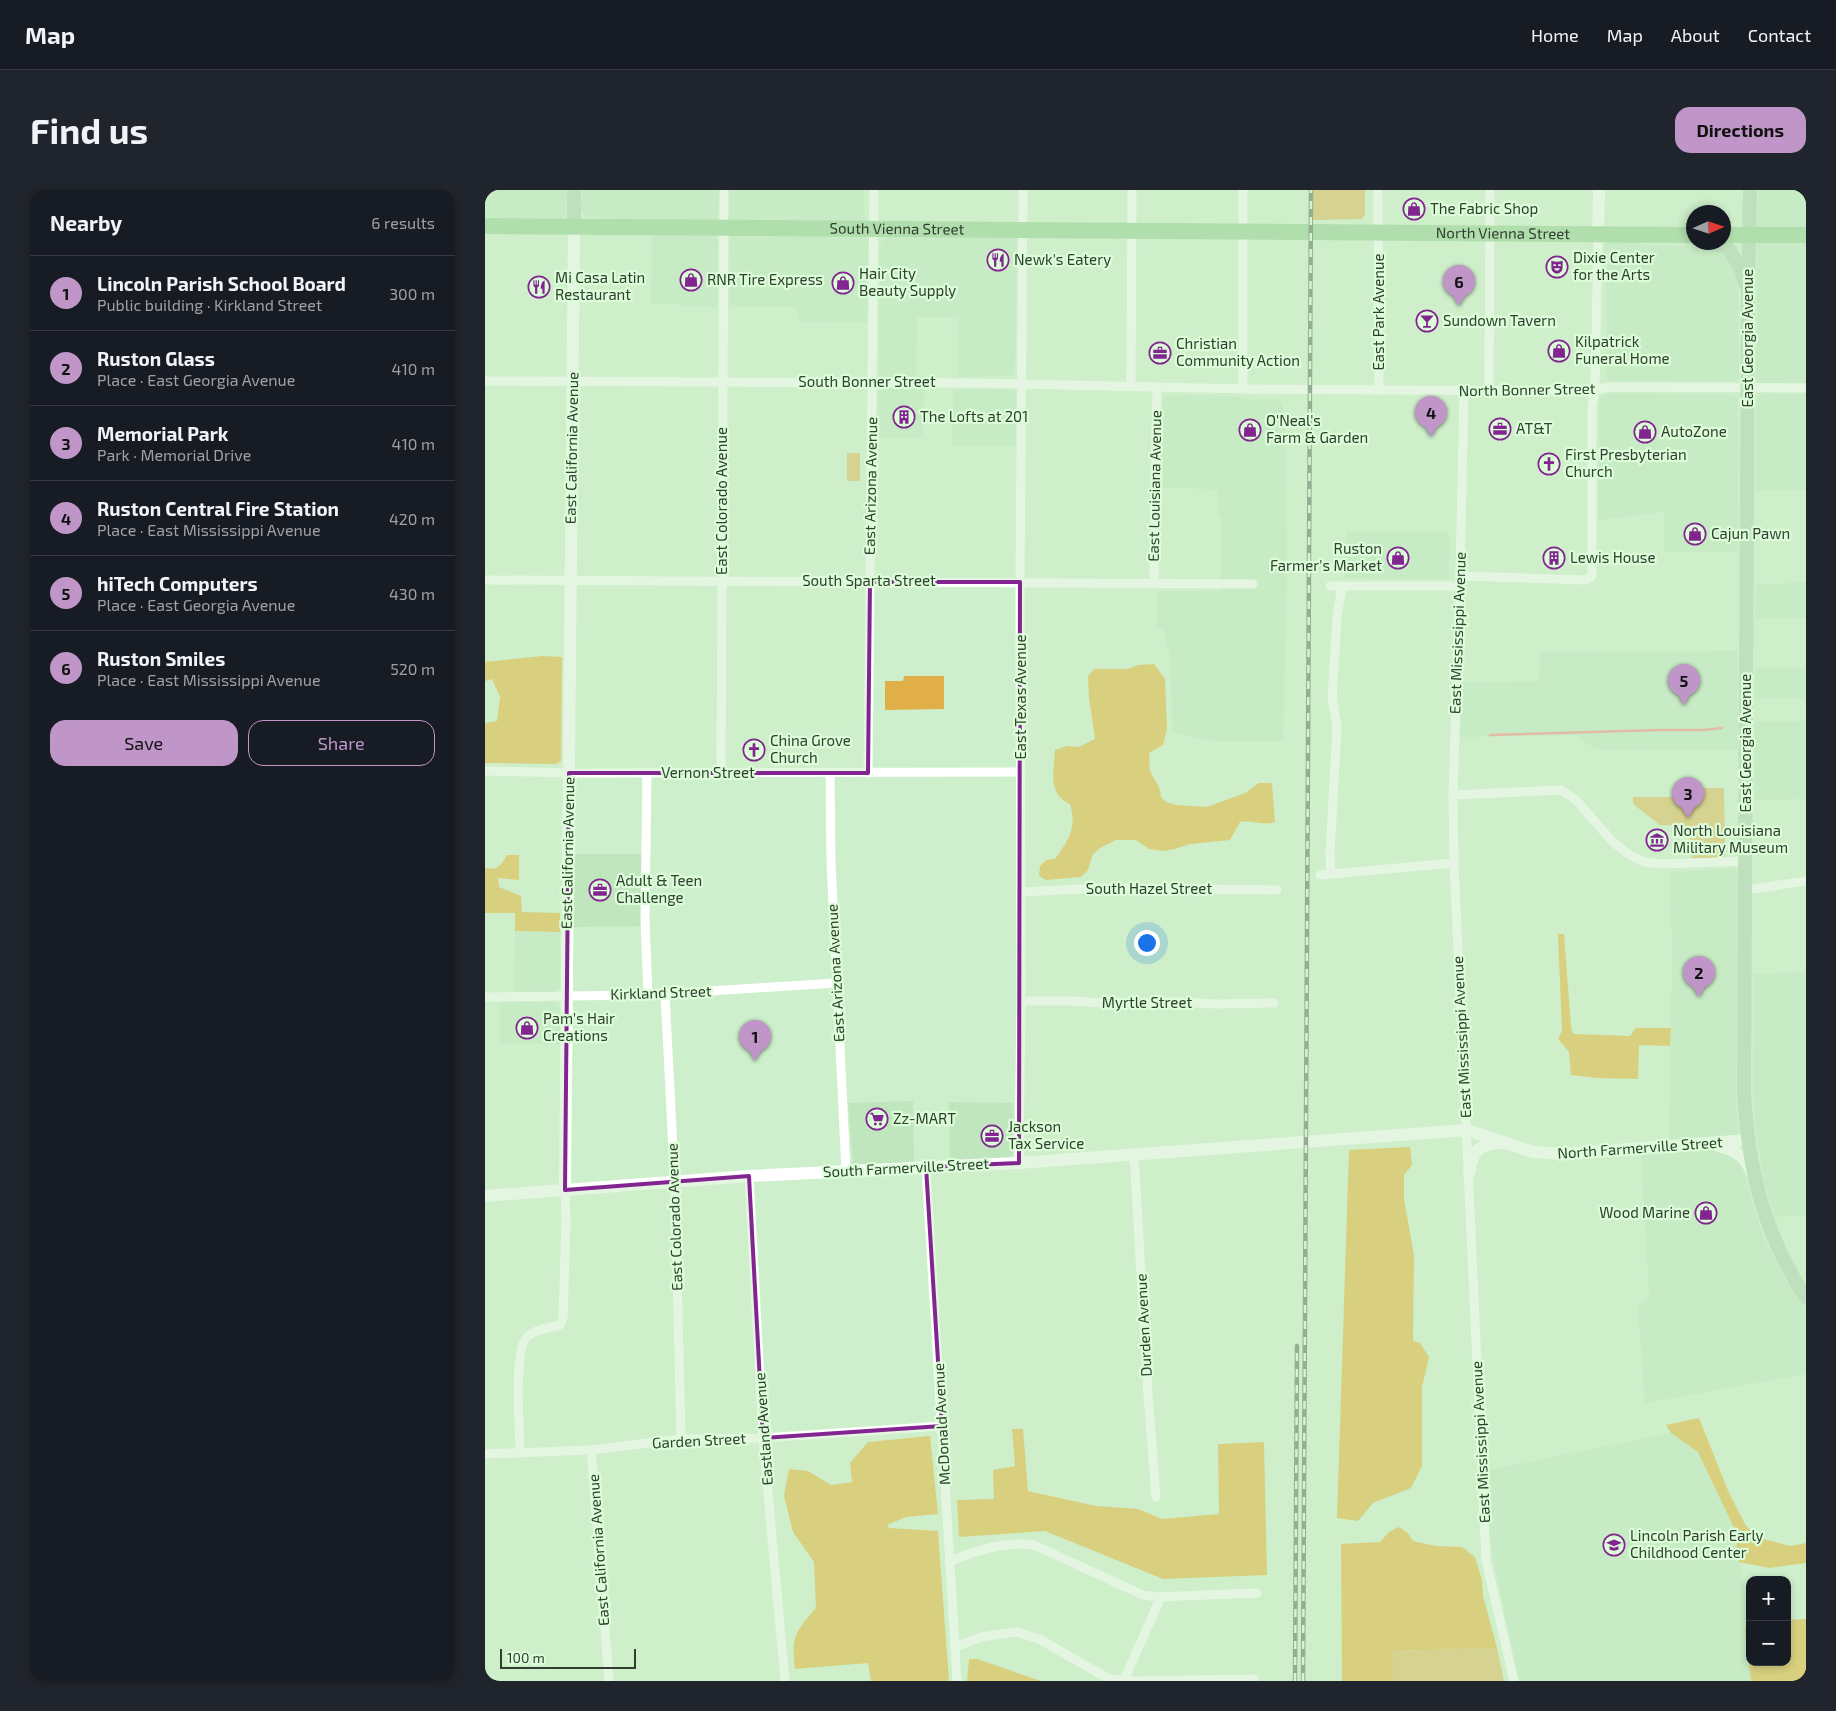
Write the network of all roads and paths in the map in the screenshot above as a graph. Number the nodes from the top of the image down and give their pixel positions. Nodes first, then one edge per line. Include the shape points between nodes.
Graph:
1 (574, 190) edge
2 (724, 190) edge
3 (874, 190) edge
4 (1023, 190) edge
5 (1133, 190) edge
6 (1243, 190) edge
7 (1377, 190) edge
8 (1490, 190) edge
9 (1599, 190) edge
10 (1750, 190) edge
11 (485, 226) edge
12 (574, 227) junction
13 (725, 229) junction
14 (874, 229) junction
15 (1023, 230) junction
16 (1132, 231) junction
17 (1243, 232) junction
18 (1310, 232) joint
19 (1378, 234) junction
20 (1489, 234) junction
21 (1598, 234) junction
22 (1731, 235) edge
23 (1749, 235) junction
24 (1806, 235) edge
25 (1686, 236) edge
26 (1730, 250) edge
27 (1748, 294) junction
28 (485, 381) edge
29 (573, 381) junction
30 (723, 381) junction
31 (873, 382) junction
32 (1022, 384) junction
33 (1131, 386) junction
34 (1157, 388) junction
35 (1748, 388) junction
36 (1806, 388) edge
37 (1245, 389) junction
38 (1379, 390) junction
39 (1595, 390) junction
40 (1464, 391) junction
41 (1489, 391) junction
42 (1461, 576) junction
43 (571, 579) junction
44 (485, 580) edge
45 (722, 581) junction
46 (870, 582) junction
47 (1020, 582) junction
48 (1154, 584) junction
49 (1253, 584) dead end
50 (1330, 586) dead end
51 (1342, 586) junction
52 (1460, 586) junction
53 (485, 771) edge
54 (647, 772) junction
55 (721, 772) junction
56 (1021, 772) junction
57 (569, 773) junction
58 (869, 773) junction
59 (830, 774) junction
60 (1453, 795) junction
61 (1746, 861) junction
62 (1454, 863) junction
63 (1320, 874) dead end
64 (1331, 874) junction
65 (1806, 881) edge
66 (1277, 890) dead end
67 (1746, 890) junction
68 (1021, 892) junction
69 (836, 984) junction
70 (665, 994) junction
71 (648, 995) junction
72 (565, 996) junction
73 (485, 997) edge
74 (1021, 1001) junction
75 (1274, 1003) dead end
76 (1467, 1130) junction
77 (1327, 1139) joint
78 (1748, 1140) junction
79 (1506, 1143) junction
80 (1693, 1144) junction
81 (1134, 1154) junction
82 (1019, 1163) junction
83 (926, 1166) junction
84 (846, 1171) junction
85 (1469, 1173) junction
86 (749, 1176) junction
87 (675, 1181) junction
88 (1755, 1181) junction
89 (565, 1190) junction
90 (485, 1196) edge
91 (1806, 1298) edge
92 (942, 1426) junction
93 (763, 1438) junction
94 (681, 1439) junction
95 (591, 1450) junction
96 (520, 1453) junction
97 (485, 1454) edge
98 (1156, 1497) dead end
99 (949, 1562) junction
100 (1257, 1593) dead end
101 (1161, 1597) junction
102 (955, 1647) junction
103 (1254, 1679) dead end
104 (1123, 1680) junction
105 (609, 1681) edge
106 (785, 1681) edge
107 (957, 1681) edge
108 (1513, 1681) edge

1 - 12 main road
2 - 13 street, East Colorado Avenue
3 - 14 street, East Arizona Avenue
4 - 15 street, East Texas Avenue
5 - 16 street
6 - 17 street
7 - 19 street, East Park Avenue
8 - 20 street
9 - 21 street
10 - 23 main road, East Georgia Avenue
11 - 12 highway, South Vienna Street
12 - 13 highway, South Vienna Street
12 - 29 street, East California Avenue
13 - 14 highway, South Vienna Street
13 - 30 street, East Colorado Avenue
14 - 15 highway, South Vienna Street
14 - 31 street, East Arizona Avenue
15 - 16 highway, South Vienna Street
15 - 32 street, East Texas Avenue
16 - 17 highway, South Vienna Street
16 - 33 street
17 - 18 highway, South Vienna Street
17 - 37 street
18 - 19 highway, North Vienna Street
19 - 20 highway, North Vienna Street
19 - 38 street, East Park Avenue
20 - 21 highway, North Vienna Street
20 - 41 street
21 - 25 highway, North Vienna Street
21 - 39 street
22 - 23 highway
23 - 24 highway
23 - 27 main road, East Georgia Avenue
26 - 27 main road via 1741,269
27 - 35 main road, East Georgia Avenue
28 - 29 street, South Bonner Street
29 - 30 street, South Bonner Street
29 - 43 street, East California Avenue
30 - 31 street, South Bonner Street
30 - 45 street, East Colorado Avenue
31 - 32 street, South Bonner Street
31 - 46 street, East Arizona Avenue
32 - 33 street, South Bonner Street
32 - 47 street, East Texas Avenue
33 - 34 street, South Bonner Street
34 - 37 street, South Bonner Street
34 - 48 street, East Louisiana Avenue
35 - 36 street, North Bonner Street
35 - 39 street, North Bonner Street via 1611,387
35 - 61 main road, East Georgia Avenue
37 - 38 street, North Bonner Street
38 - 40 street, North Bonner Street
39 - 41 street, North Bonner Street
39 - 42 street via 1592,416 1592,576 1586,580
40 - 41 street, North Bonner Street
40 - 42 street, East Mississippi Avenue
42 - 52 street, East Mississippi Avenue
43 - 44 street, South Sparta Street
43 - 45 street, South Sparta Street
43 - 57 street, East California Avenue
45 - 46 street, South Sparta Street
45 - 55 street, East Colorado Avenue
46 - 47 street, South Sparta Street
46 - 58 street, East Arizona Avenue
47 - 48 street, South Sparta Street
47 - 56 street, East Texas Avenue
48 - 49 street, South Sparta Street
50 - 51 street
51 - 52 street
51 - 64 street via 1332,698 1337,727
52 - 60 street, East Mississippi Avenue
53 - 57 street, Vernon Street
54 - 55 street, Vernon Street
54 - 57 street, Vernon Street
54 - 71 street via 645,920
55 - 59 street, Vernon Street
56 - 58 street, Vernon Street
56 - 68 street, East Texas Avenue
57 - 72 street, East California Avenue
58 - 59 street, Vernon Street
59 - 69 street, East Arizona Avenue
60 - 61 street via 1561,790 1576,800 1612,841 1636,859 1652,864
60 - 62 street, East Mississippi Avenue
61 - 67 main road, East Georgia Avenue
62 - 64 street
62 - 76 street, East Mississippi Avenue
63 - 64 street
65 - 67 street
66 - 68 street, South Hazel Street via 1102,888
67 - 78 main road, East Georgia Avenue via 1744,1091
68 - 74 street, East Texas Avenue
69 - 70 street, Kirkland Street
69 - 84 street, East Arizona Avenue
70 - 71 street, Kirkland Street
70 - 87 street, East Colorado Avenue
71 - 72 street, Kirkland Street
72 - 73 street, Kirkland Street
72 - 89 street, East California Avenue
74 - 75 street, Myrtle Street
74 - 82 street, East Texas Avenue
76 - 77 street, North Farmerville Street
76 - 79 street, North Farmerville Street
76 - 85 street, East Mississippi Avenue
77 - 81 street, South Farmerville Street
78 - 80 street, North Farmerville Street
78 - 88 main road, East Georgia Avenue
79 - 80 street, North Farmerville Street via 1533,1152 1563,1154
79 - 85 street via 1485,1145 1478,1150 1471,1158
80 - 88 street via 1733,1149 1746,1163
81 - 82 street, South Farmerville Street
81 - 98 street, Durden Avenue
82 - 83 street, South Farmerville Street
83 - 84 street, South Farmerville Street
83 - 92 street, McDonald Avenue
84 - 86 street, South Farmerville Street
85 - 108 street, East Mississippi Avenue via 1486,1560
86 - 87 street, South Farmerville Street
86 - 93 street, Eastland Avenue
87 - 89 street, South Farmerville Street
87 - 94 street, East Colorado Avenue
88 - 91 main road, East Georgia Avenue via 1775,1242
89 - 90 street, South Farmerville Street
89 - 96 street, East California Avenue via 563,1318 559,1326 537,1331 526,1338 520,1349
92 - 93 street, Garden Street
92 - 99 street, McDonald Avenue
93 - 94 street, Garden Street
93 - 106 street, Eastland Avenue
94 - 95 street, Garden Street
95 - 96 street, Garden Street
95 - 105 street, East California Avenue
96 - 97 street, Garden Street
99 - 101 street via 1017,1542 1034,1545 1143,1595
99 - 102 street, McDonald Avenue
100 - 101 street
101 - 104 street
102 - 104 street via 981,1637 1017,1632 1039,1639 1109,1679
102 - 107 street, McDonald Avenue
103 - 104 street

